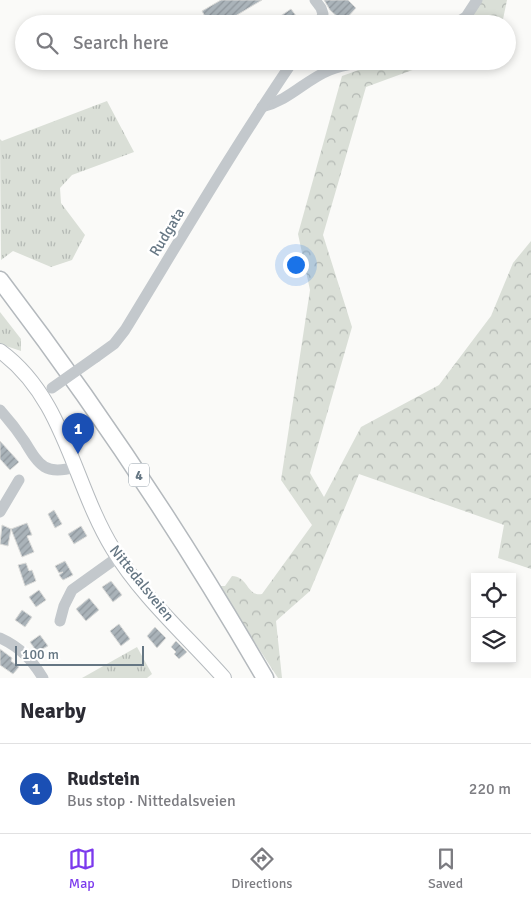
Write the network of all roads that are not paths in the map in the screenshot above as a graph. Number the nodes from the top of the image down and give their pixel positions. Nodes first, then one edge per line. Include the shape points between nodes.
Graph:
1 (315, 0) edge
2 (477, 0) edge
3 (322, 15) edge
4 (467, 15) edge
5 (287, 70) edge
6 (330, 70) edge
7 (262, 107) junction
8 (0, 280) edge
9 (0, 293) edge
10 (0, 351) edge
11 (47, 391) junction
12 (0, 410) edge
13 (75, 466) junction
14 (19, 480) dead end
15 (0, 512) edge
16 (118, 557) junction
17 (60, 621) dead end
18 (0, 638) edge
19 (43, 678) edge
20 (224, 678) edge
21 (257, 678) edge
22 (265, 678) edge

1 - 3 street
2 - 4 street
5 - 7 street, Rudgata
6 - 7 street via 282,100
7 - 11 street, Rudgata, bridge via 114,344
8 - 22 highway, 4 via 151,492
9 - 21 highway, 4 via 150,504
10 - 11 main road, Nittedalsveien
11 - 13 main road, Nittedalsveien via 54,418
12 - 13 street via 40,464 52,470
13 - 16 main road, Nittedalsveien via 102,530
14 - 15 street
16 - 17 street via 72,590
16 - 20 main road, Nittedalsveien
18 - 19 street via 23,652

